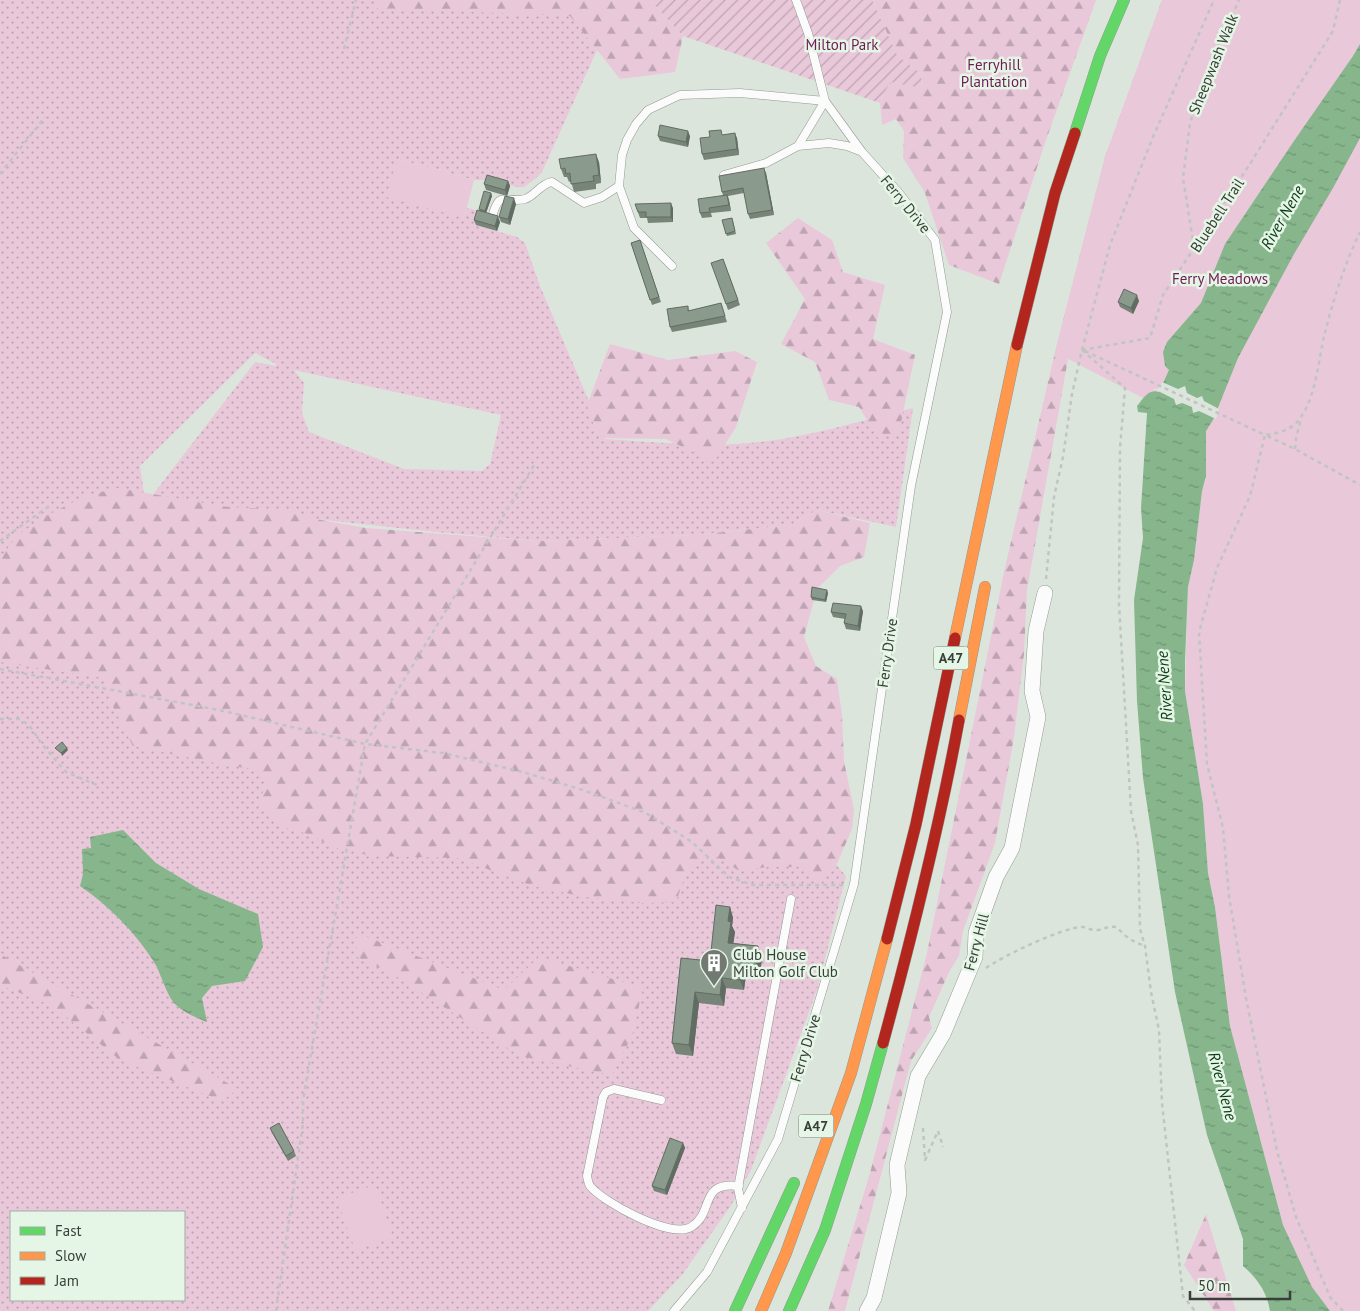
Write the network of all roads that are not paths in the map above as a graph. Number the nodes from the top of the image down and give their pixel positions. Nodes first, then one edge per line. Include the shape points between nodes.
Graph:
1 (796, 0) edge
2 (1124, 0) edge
3 (825, 101) junction
4 (798, 146) junction
5 (862, 152) junction
6 (724, 175) edge
7 (619, 186) junction
8 (492, 217) edge
9 (672, 266) dead end
10 (987, 574) dead end
11 (1045, 593) road end
12 (791, 899) dead end
13 (888, 937) junction
14 (907, 955) junction
15 (846, 1048) dead end
16 (660, 1100) dead end
17 (871, 1126) dead end
18 (797, 1175) dead end
19 (739, 1186) junction
20 (742, 1208) junction
21 (674, 1311) edge
22 (735, 1311) edge
23 (761, 1311) edge
24 (789, 1311) edge
25 (866, 1311) edge

1 - 3 lane, Ferry Drive
2 - 13 highway, A47 via 1079,116 1039,257 1016,349 916,824
3 - 4 lane
3 - 5 lane, Ferry Drive
3 - 7 lane via 740,93 680,95 648,110 636,124 622,154
4 - 5 lane via 829,143
4 - 6 lane via 766,163
5 - 20 lane, Ferry Drive via 935,240 947,312 911,486 854,884 778,1139
7 - 8 lane via 584,203 552,182 545,183 526,199 502,198 496,203
7 - 9 lane via 634,228
10 - 14 highway, A47 via 946,784
11 - 25 street, Ferry Hill via 1036,631 1032,691 1038,717 1012,848 996,877 976,934 975,957 943,1034 918,1076 896,1165 899,1193 874,1298
12 - 19 lane
13 - 15 highway, A47
13 - 23 highway, A47 via 848,1082 793,1234
14 - 17 highway, A47
14 - 24 highway, A47 via 866,1104 834,1203
16 - 19 lane via 614,1089 606,1092 587,1176 591,1188 657,1226 683,1229 698,1220 712,1193 719,1187 726,1184
18 - 22 highway
19 - 20 lane
20 - 21 lane, Ferry Drive via 707,1272

